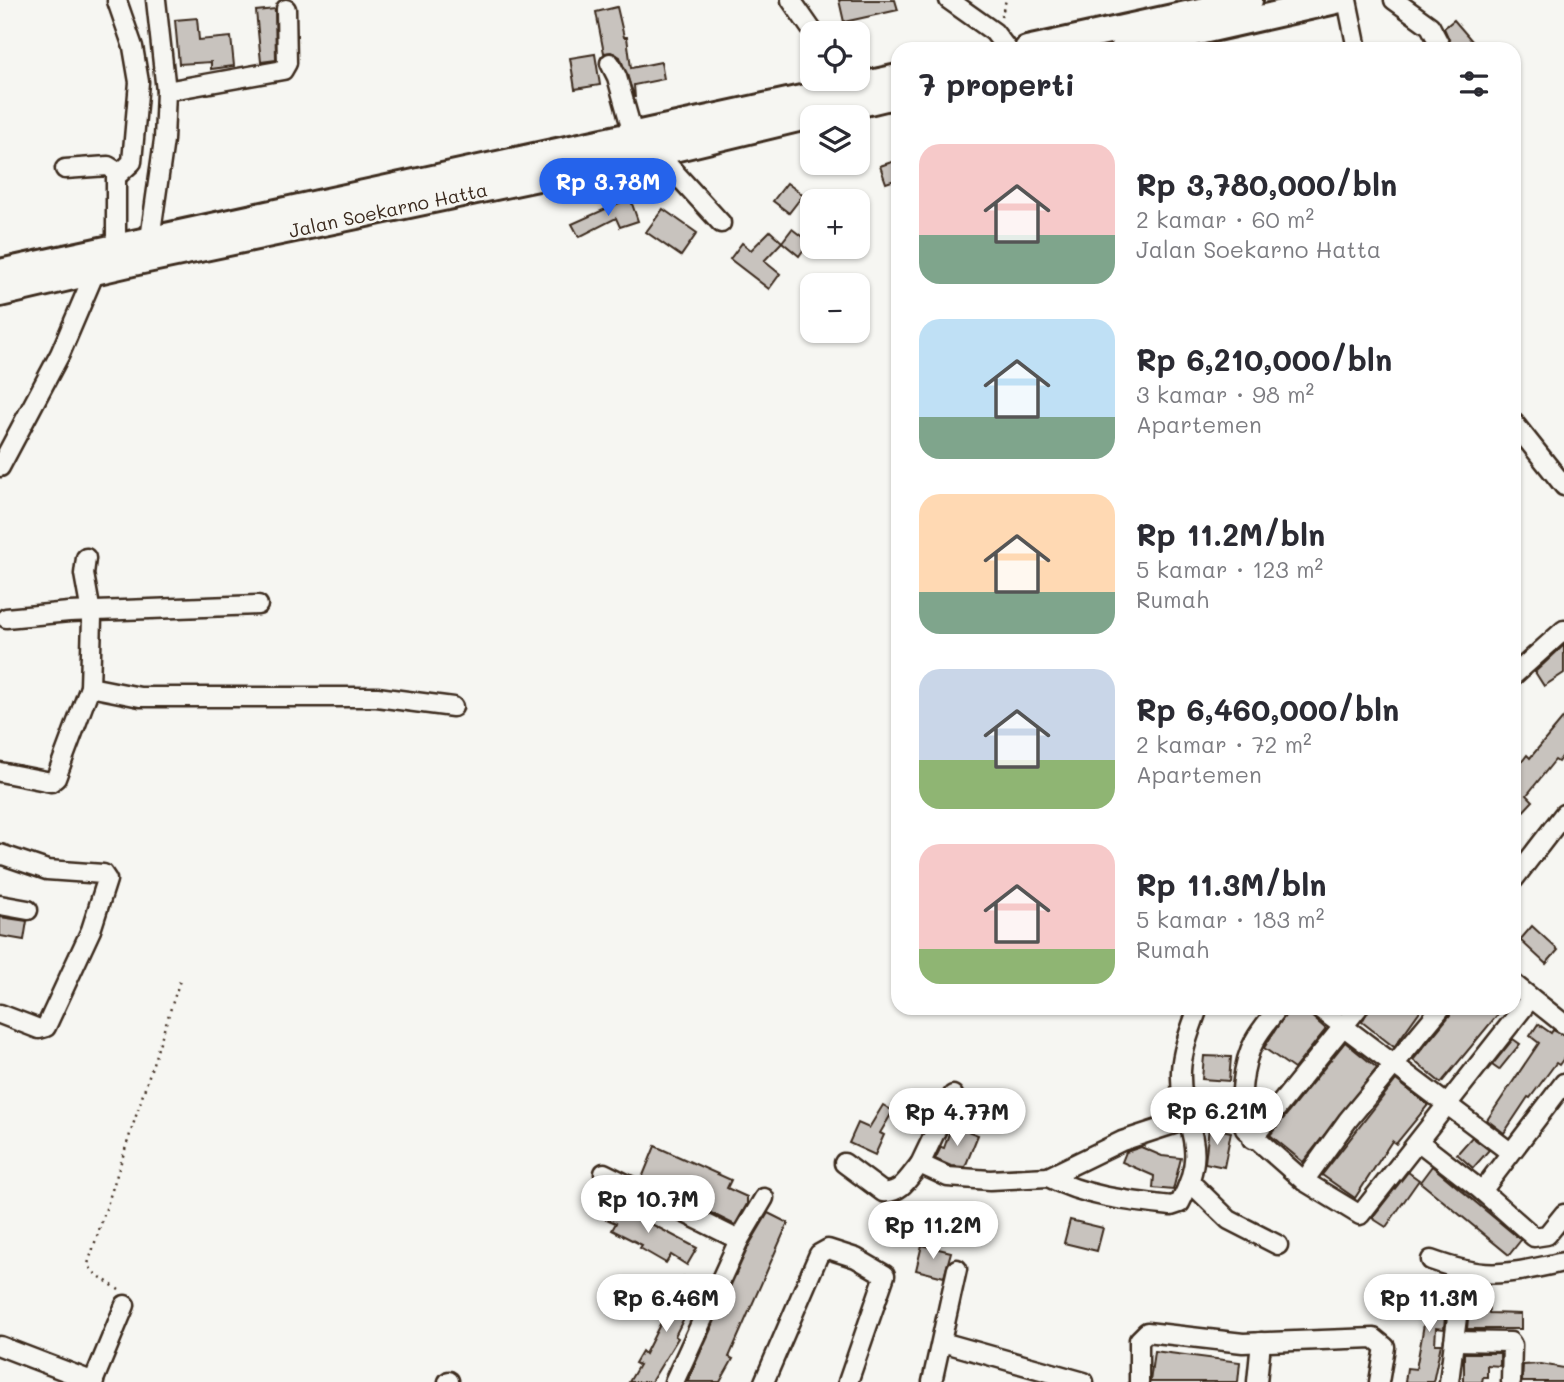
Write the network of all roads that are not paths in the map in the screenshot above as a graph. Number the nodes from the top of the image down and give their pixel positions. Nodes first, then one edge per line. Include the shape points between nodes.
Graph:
1 (156, 0) edge
2 (791, 0) edge
3 (949, 0) edge
4 (1251, 0) edge
5 (1340, 0) edge
6 (1347, 0) edge
7 (1394, 0) edge
8 (117, 1) edge
9 (1188, 7) edge
10 (286, 9) dead end
11 (806, 21) edge
12 (1001, 42) edge
13 (1054, 42) edge
14 (1155, 42) edge
15 (1356, 42) edge
16 (1438, 42) edge
17 (610, 64) dead end
18 (891, 78) edge
19 (870, 81) edge
20 (166, 91) junction
21 (808, 91) edge
22 (891, 97) edge
23 (633, 134) junction
24 (657, 153) junction
25 (65, 169) dead end
26 (118, 175) junction
27 (721, 223) dead end
28 (150, 239) junction
29 (116, 246) junction
30 (0, 272) edge
31 (95, 272) junction
32 (0, 294) edge
33 (1521, 432) edge
34 (0, 467) edge
35 (1564, 486) edge
36 (86, 558) dead end
37 (258, 605) dead end
38 (91, 611) junction
39 (6, 618) dead end
40 (1564, 630) edge
41 (1521, 669) edge
42 (90, 687) junction
43 (453, 707) dead end
44 (0, 772) edge
45 (1564, 814) edge
46 (0, 854) edge
47 (1521, 870) edge
48 (0, 905) edge
49 (28, 910) dead end
50 (1521, 990) edge
51 (1531, 998) junction
52 (1521, 1011) edge
53 (0, 1014) edge
54 (1196, 1015) edge
55 (1273, 1015) edge
56 (1327, 1015) edge
57 (1353, 1015) edge
58 (1435, 1015) edge
59 (1518, 1015) edge
60 (1564, 1024) edge
61 (1343, 1028) junction
62 (1394, 1066) junction
63 (1564, 1083) edge
64 (953, 1095) dead end
65 (1242, 1096) junction
66 (1447, 1106) junction
67 (1189, 1119) junction
68 (1252, 1139) junction
69 (1419, 1142) junction
70 (1510, 1152) junction
71 (844, 1163) dead end
72 (920, 1164) junction
73 (604, 1173) dead end
74 (1048, 1177) junction
75 (1304, 1181) junction
76 (1191, 1183) junction
77 (1482, 1191) junction
78 (764, 1198) dead end
79 (1564, 1213) edge
80 (739, 1240) junction
81 (1278, 1245) dead end
82 (1431, 1260) dead end
83 (1564, 1262) edge
84 (957, 1269) dead end
85 (1459, 1301) dead end
86 (125, 1306) road end
87 (1454, 1341) junction
88 (942, 1342) junction
89 (1261, 1342) junction
90 (0, 1346) edge
91 (94, 1382) edge
92 (674, 1382) edge
93 (764, 1382) edge
94 (848, 1382) edge
95 (932, 1382) edge
96 (1084, 1382) edge
97 (1139, 1382) edge
98 (1257, 1382) edge
99 (1379, 1382) edge
100 (1448, 1382) edge
101 (1511, 1382) edge

1 - 20 street
2 - 11 street
3 - 12 street
4 - 9 highway
5 - 14 highway
6 - 15 street
7 - 16 street via 1430,26
8 - 26 street via 139,82 132,162
9 - 13 highway
10 - 20 street via 287,63 283,70
17 - 23 street
18 - 19 highway, Jalan Soekarno Hatta
20 - 28 street
21 - 23 highway, Jalan Soekarno Hatta
22 - 24 highway, Jalan Soekarno Hatta
23 - 28 highway, Jalan Soekarno Hatta
24 - 27 street
24 - 31 highway, Jalan Soekarno Hatta
25 - 26 street via 108,166
26 - 29 street
28 - 29 highway, Jalan Soekarno Hatta
29 - 30 highway, Jalan Soekarno Hatta
31 - 32 highway, Jalan Soekarno Hatta
31 - 34 street via 60,354
33 - 35 street
36 - 38 street
37 - 38 street
38 - 39 street
38 - 42 street
40 - 41 street
42 - 43 street via 140,697 377,697
42 - 44 street via 55,780
45 - 47 street
46 - 53 street via 47,870 103,874 107,880 91,930 46,1027 39,1029
48 - 49 street
50 - 51 street
51 - 52 street
51 - 60 street
54 - 67 street via 1181,1071
55 - 65 street via 1254,1041
56 - 61 street
57 - 61 street
58 - 62 street
59 - 66 street
61 - 62 street
61 - 68 street
62 - 66 street
62 - 75 street
63 - 70 street
64 - 72 street
65 - 67 street
65 - 68 street via 1243,1124
66 - 69 street
66 - 70 street
67 - 74 street via 1122,1141
67 - 76 street via 1196,1144
68 - 75 street
69 - 75 street via 1362,1214 1356,1215
69 - 77 street
70 - 77 street
71 - 72 street via 889,1193 899,1189
72 - 74 street via 948,1177
73 - 80 street
74 - 76 street via 1069,1188 1109,1198 1171,1206 1180,1203
76 - 81 street via 1229,1220
77 - 79 street via 1534,1237 1546,1235
78 - 80 street
80 - 92 street
82 - 83 street via 1481,1275
84 - 88 street
85 - 87 street
86 - 91 street
87 - 100 street
87 - 101 street via 1510,1342
88 - 95 street
88 - 96 street
89 - 97 street via 1147,1332 1139,1340
89 - 98 street
89 - 99 street via 1381,1340 1385,1346
90 - 91 street
93 - 94 street via 819,1254 828,1249 885,1275

